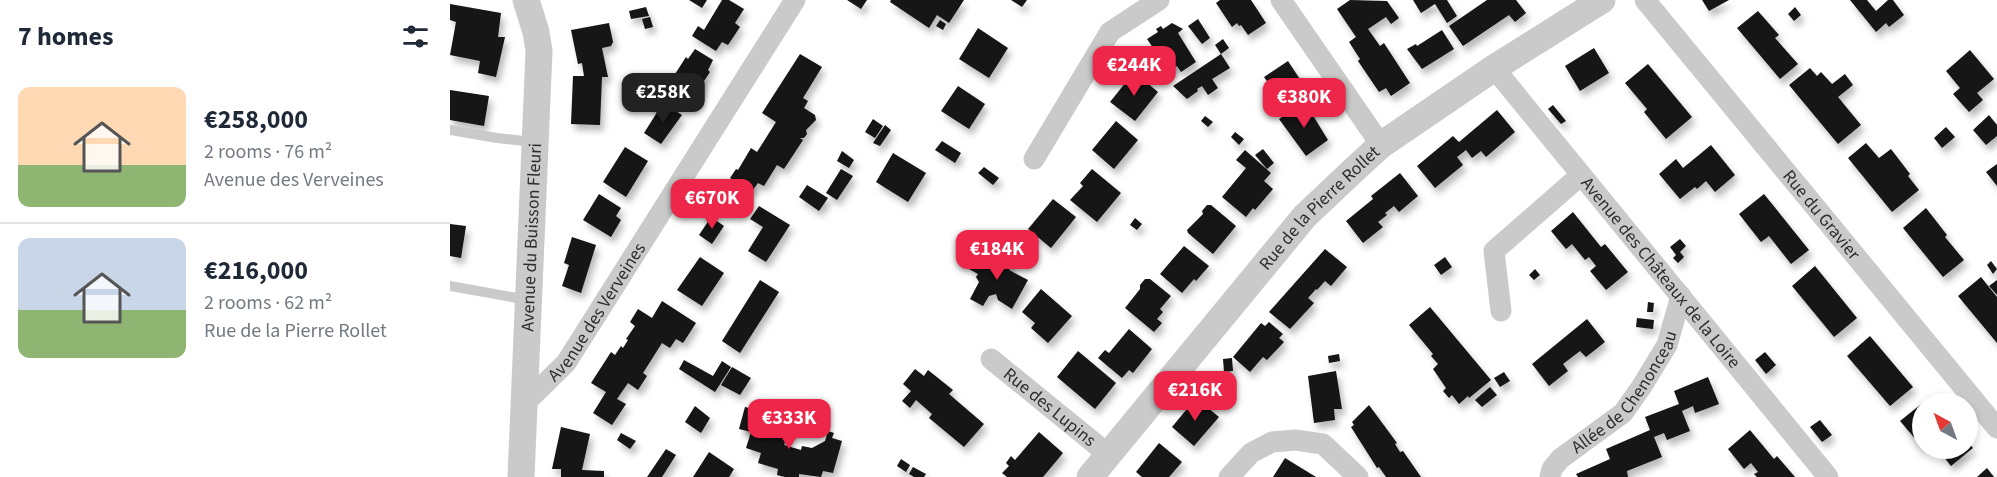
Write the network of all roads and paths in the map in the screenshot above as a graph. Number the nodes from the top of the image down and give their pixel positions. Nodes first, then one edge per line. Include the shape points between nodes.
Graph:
1 (526, 0) edge
2 (795, 0) edge
3 (1159, 0) edge
4 (1281, 0) edge
5 (1602, 0) edge
6 (1645, 0) edge
7 (1494, 68) junction
8 (450, 130) edge
9 (535, 142) junction
10 (1381, 145) junction
11 (1034, 159) dead end
12 (1581, 175) junction
13 (450, 286) edge
14 (1681, 296) junction
15 (528, 300) junction
16 (1502, 311) dead end
17 (992, 359) dead end
18 (524, 404) junction
19 (1997, 428) edge
20 (1109, 455) junction
21 (521, 477) edge
22 (1090, 477) edge
23 (1229, 477) edge
24 (1358, 477) edge
25 (1550, 477) edge
26 (1828, 477) edge

1 - 9 street, Avenue du Buisson Fleuri via 539,51
2 - 18 street, Avenue des Verveines via 566,363
3 - 11 street via 1110,32
4 - 10 street
5 - 7 street, Rue de la Pierre Rollet
6 - 19 street, Rue du Gravier
7 - 10 street, Rue de la Pierre Rollet
7 - 12 street, Avenue des Châteaux de la Loire
8 - 9 lane
9 - 15 street, Avenue du Buisson Fleuri
10 - 20 street, Rue de la Pierre Rollet via 1305,216
12 - 14 street, Avenue des Châteaux de la Loire
12 - 16 street via 1494,251
13 - 15 lane
14 - 25 street, Allée de Chenonceau via 1667,345 1623,413 1560,459
14 - 26 street, Avenue des Châteaux de la Loire
15 - 18 street, Avenue du Buisson Fleuri
17 - 20 street, Rue des Lupins
18 - 21 street, Avenue du Buisson Fleuri
20 - 22 street, Rue de la Pierre Rollet
23 - 24 street via 1251,453 1272,442 1295,440 1323,444

